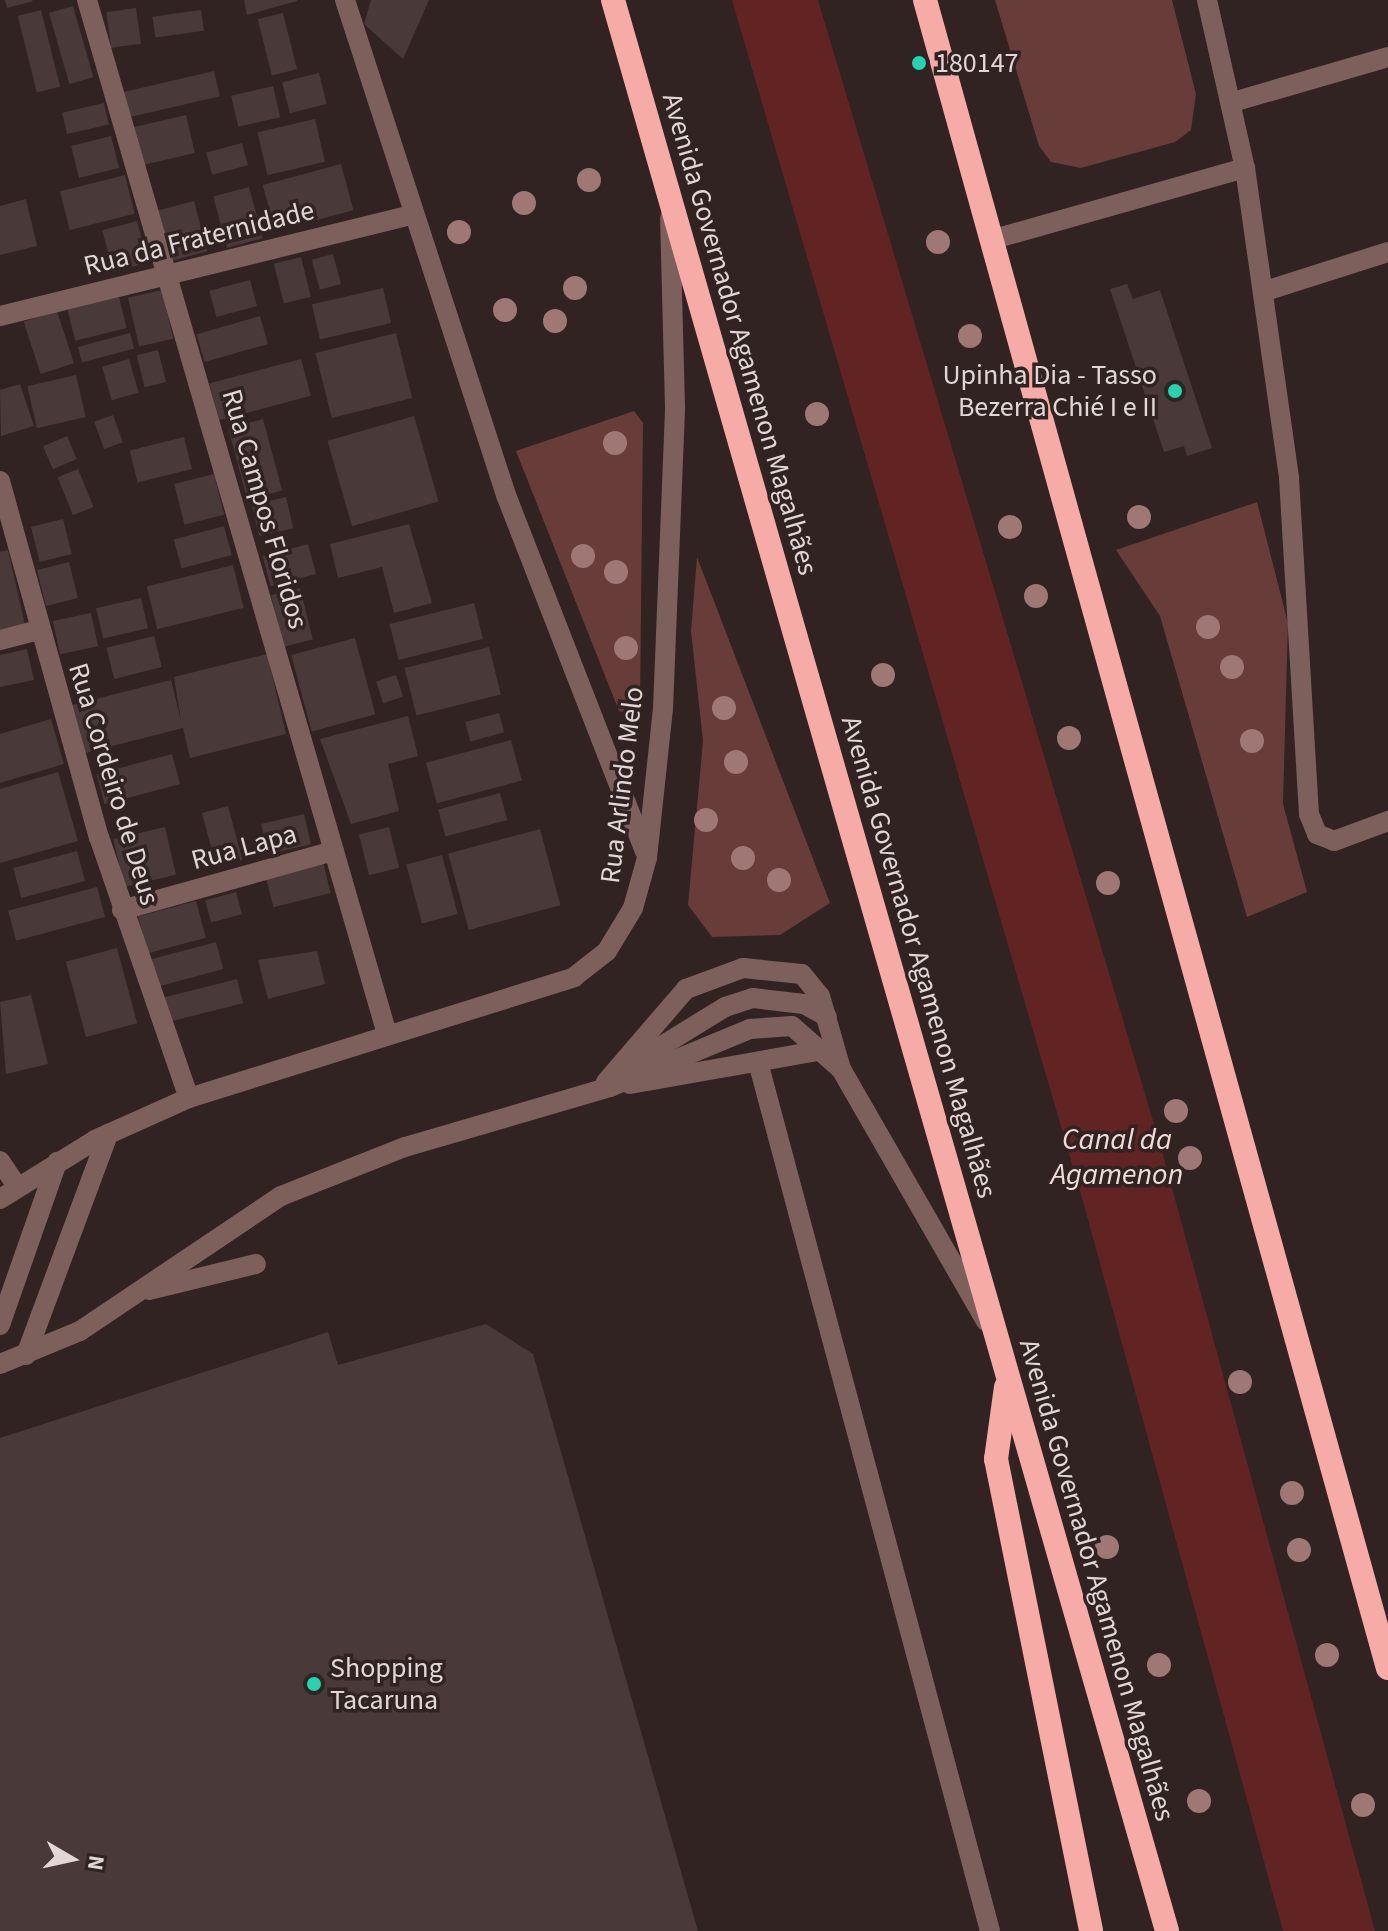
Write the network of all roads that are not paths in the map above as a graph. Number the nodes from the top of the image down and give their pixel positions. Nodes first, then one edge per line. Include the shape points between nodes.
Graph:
1 (87, 0) edge
2 (345, 0) edge
3 (613, 0) edge
4 (925, 0) edge
5 (1207, 0) edge
6 (1388, 57) edge
7 (1233, 102) junction
8 (1245, 168) junction
9 (669, 198) junction
10 (410, 215) junction
11 (994, 239) junction
12 (1388, 252) edge
13 (166, 278) junction
14 (1265, 291) junction
15 (0, 316) edge
16 (0, 481) edge
17 (39, 630) junction
18 (0, 640) edge
19 (1388, 821) edge
20 (334, 851) junction
21 (647, 858) junction
22 (122, 910) junction
23 (827, 1017) junction
24 (387, 1034) junction
25 (822, 1050) junction
26 (758, 1062) junction
27 (841, 1069) junction
28 (605, 1086) junction
29 (189, 1098) junction
30 (108, 1134) junction
31 (0, 1161) edge
32 (57, 1162) junction
33 (17, 1186) junction
34 (0, 1199) edge
35 (256, 1264) dead end
36 (141, 1292) junction
37 (0, 1325) edge
38 (998, 1342) junction
39 (26, 1355) junction
40 (0, 1364) edge
41 (1008, 1377) junction
42 (1388, 1668) edge
43 (990, 1931) edge
44 (1091, 1931) edge
45 (1167, 1931) edge

1 - 13 street, Rua Campos Floridos
2 - 10 street
3 - 9 highway, Avenida Governador Agamenon Magalhães
4 - 11 highway
5 - 7 street
6 - 7 street
7 - 8 street
8 - 11 street
8 - 14 street
9 - 21 street, Rua Arlindo Melo via 675,407 663,709
9 - 38 highway, Avenida Governador Agamenon Magalhães
10 - 13 street, Rua da Fraternidade
10 - 21 street via 506,495
11 - 42 highway
12 - 14 street
13 - 15 street, Rua da Fraternidade
13 - 20 street, Rua Campos Floridos
14 - 19 street via 1298,584 1304,780 1312,826 1323,838 1344,840
16 - 17 street, Rua Cordeiro de Deus
17 - 18 street
17 - 22 street, Rua Cordeiro de Deus
20 - 22 street, Rua Lapa
20 - 24 street, Rua Campos Floridos
21 - 24 street, Rua Arlindo Melo via 620,929 574,977
22 - 29 street, Rua Cordeiro de Deus
23 - 27 street
23 - 28 street via 804,1004 753,998 725,1007
23 - 28 street via 802,974 743,968 712,975 654,1020
24 - 29 street, Rua Arlindo Melo
25 - 26 street
25 - 27 street
25 - 28 street via 792,1026 750,1029
26 - 28 street
26 - 43 street
27 - 38 street
28 - 36 street via 448,1132 281,1196
29 - 30 street, Rua Arlindo Melo
30 - 32 street, Rua Arlindo Melo
30 - 39 street
31 - 33 street
32 - 33 street, Rua Arlindo Melo
32 - 37 street
33 - 34 street, Rua Arlindo Melo
35 - 36 street
36 - 39 street
38 - 41 highway, Avenida Governador Agamenon Magalhães
39 - 40 street
41 - 44 highway via 996,1459
41 - 45 highway, Avenida Governador Agamenon Magalhães

